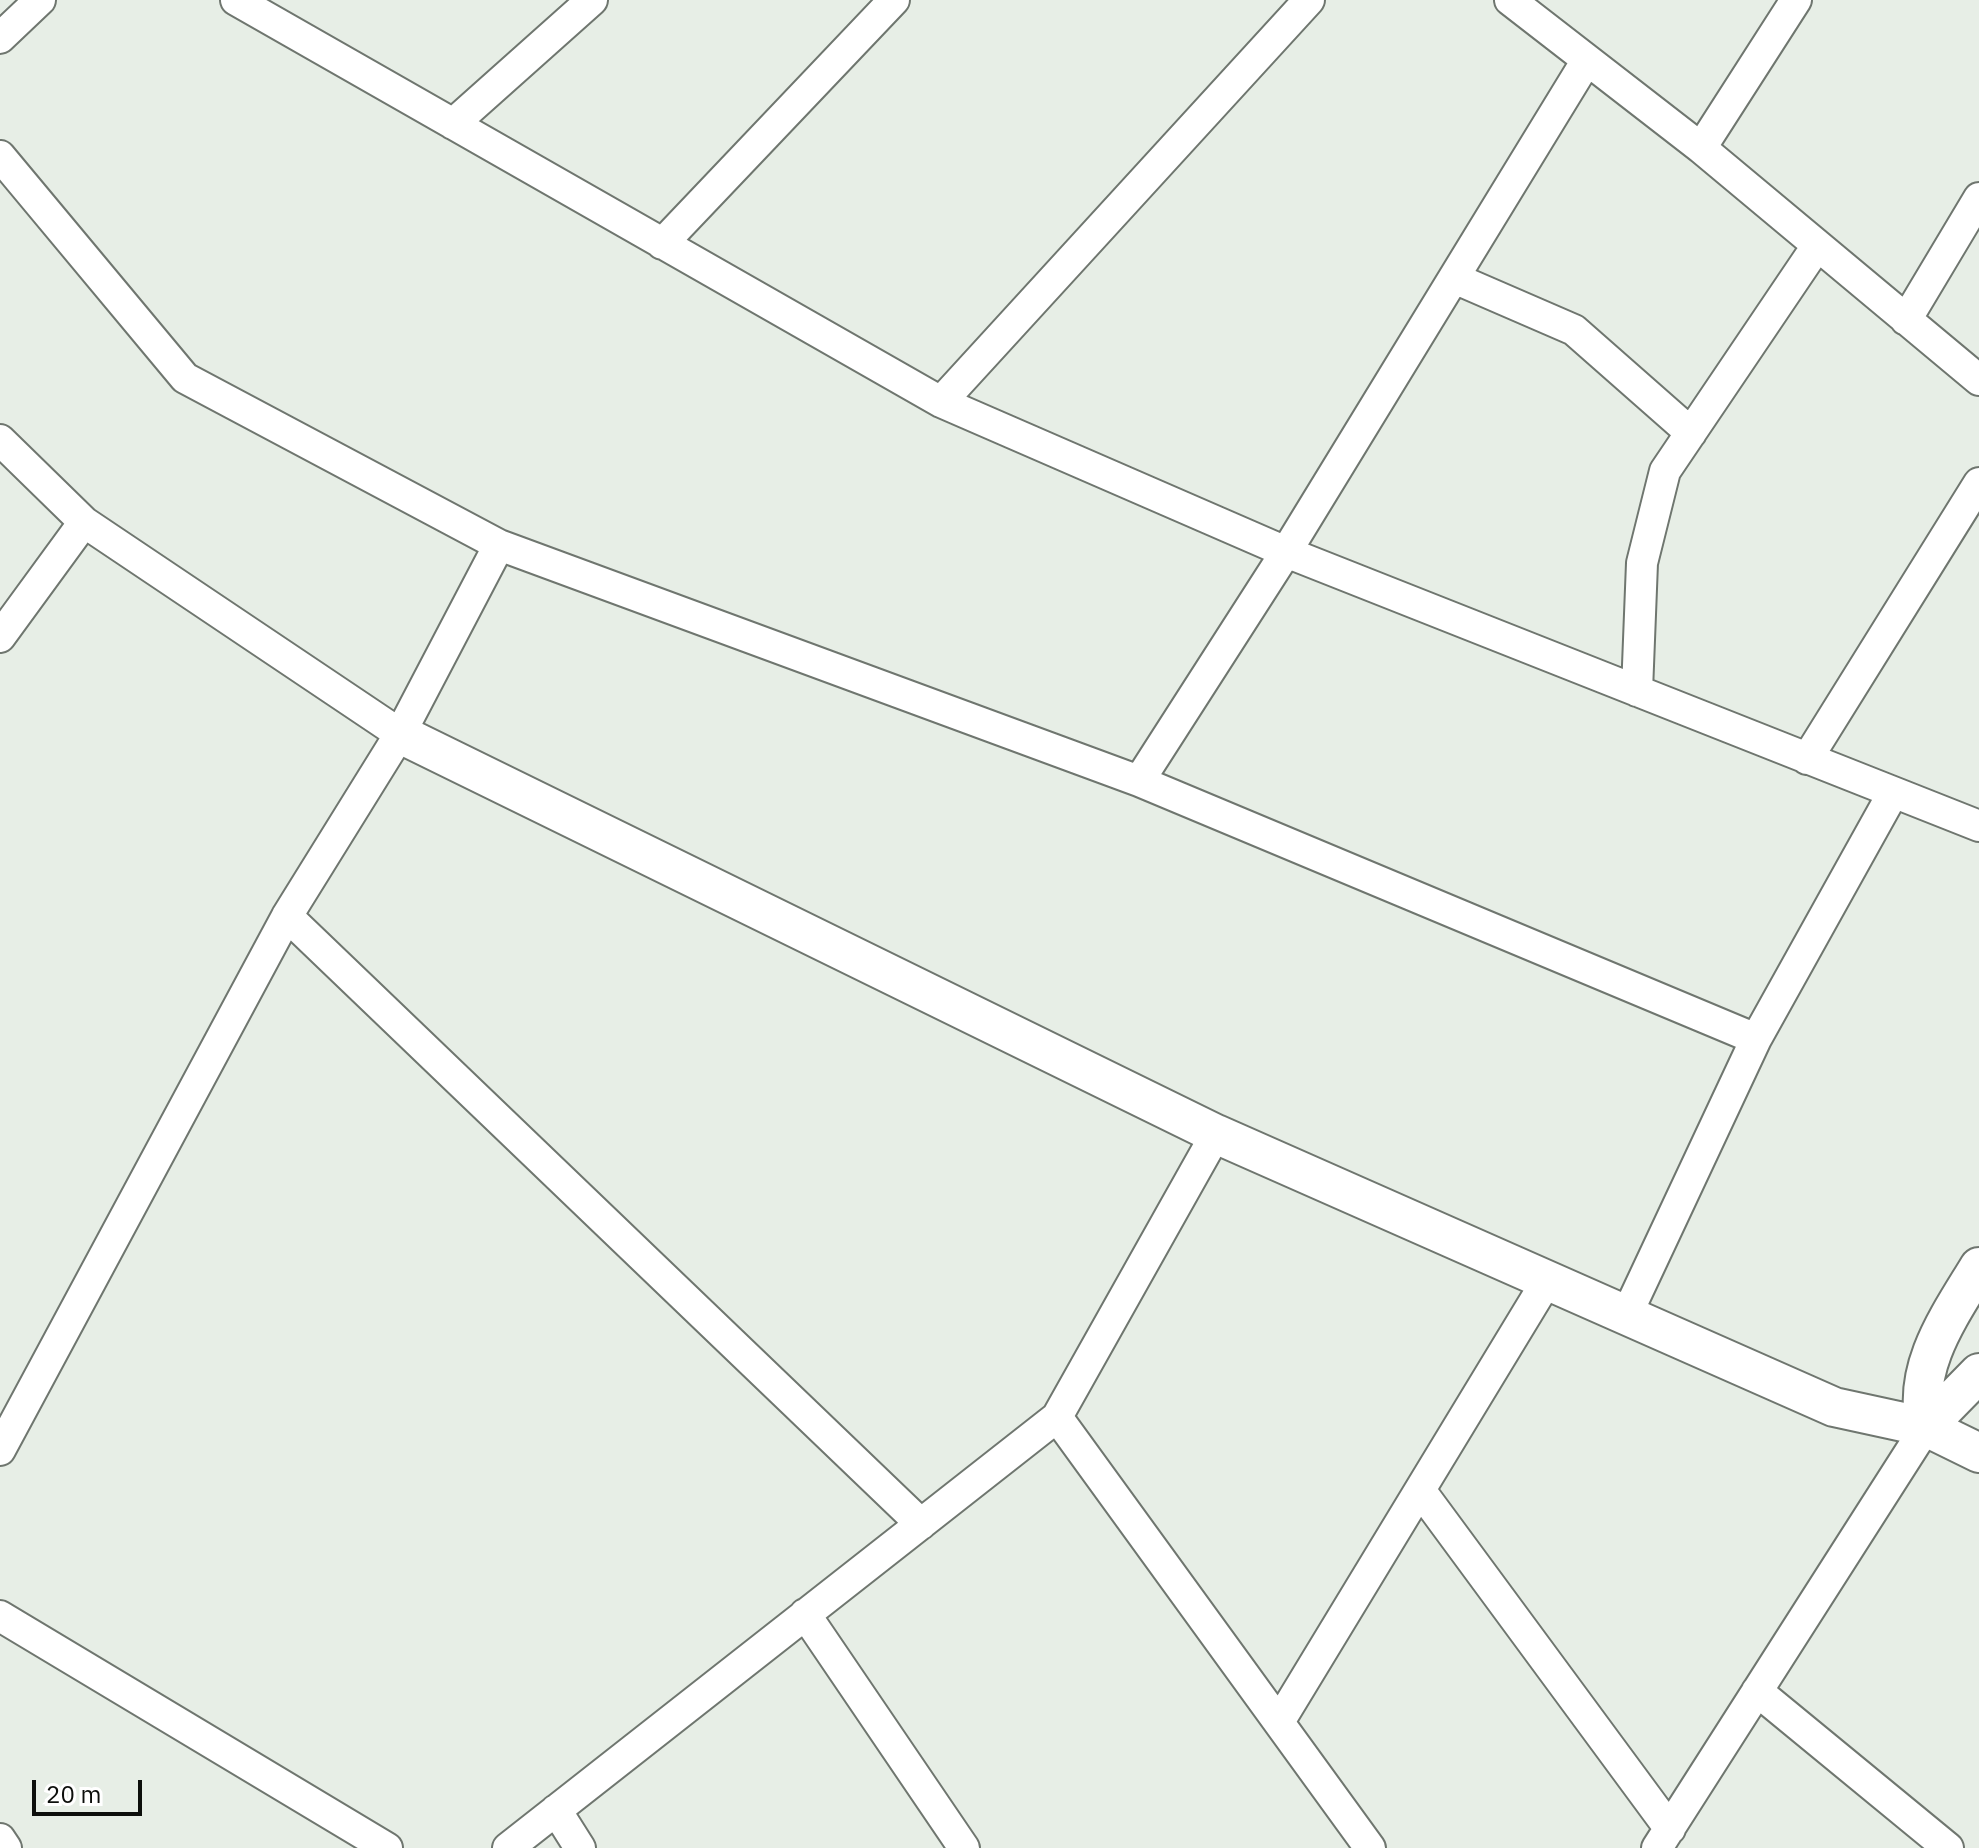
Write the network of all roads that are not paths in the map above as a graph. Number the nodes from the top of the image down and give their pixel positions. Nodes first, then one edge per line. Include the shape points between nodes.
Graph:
1 (40, 0) edge
2 (236, 0) edge
3 (592, 0) edge
4 (894, 0) edge
5 (1309, 0) edge
6 (1510, 0) edge
7 (1796, 0) edge
8 (0, 38) edge
9 (1587, 60) junction
10 (453, 124) junction
11 (1701, 148) junction
12 (0, 156) edge
13 (1979, 198) edge
14 (662, 244) junction
15 (1817, 246) junction
16 (1454, 278) junction
17 (1906, 320) junction
18 (1979, 380) edge
19 (941, 402) junction
20 (1691, 433) junction
21 (0, 440) edge
22 (1979, 483) edge
23 (84, 522) junction
24 (499, 545) junction
25 (1286, 552) junction
26 (0, 637) edge
27 (1637, 691) junction
28 (400, 734) junction
29 (1807, 759) junction
30 (1139, 781) junction
31 (1893, 793) junction
32 (1976, 819) edge
33 (287, 916) junction
34 (1756, 1039) junction
35 (1216, 1134) junction
36 (1979, 1267) edge
37 (1548, 1279) junction
38 (1627, 1314) junction
39 (1979, 1373) edge
40 (1057, 1417) junction
41 (1926, 1427) junction
42 (0, 1450) edge
43 (1979, 1453) edge
44 (1420, 1490) junction
45 (921, 1524) junction
46 (805, 1614) junction
47 (0, 1616) edge
48 (1757, 1691) junction
49 (1279, 1722) junction
50 (556, 1810) junction
51 (1664, 1838) edge
52 (0, 1839) edge
53 (6, 1848) edge
54 (387, 1848) edge
55 (508, 1848) edge
56 (580, 1848) edge
57 (964, 1848) edge
58 (1370, 1848) edge
59 (1948, 1848) edge

1 - 8 street
2 - 10 street
3 - 10 street
4 - 14 street
5 - 19 street
6 - 9 street
7 - 11 street
9 - 11 street
9 - 16 street
10 - 14 street
11 - 15 street
12 - 24 street via 185,378
13 - 17 street
14 - 19 street
15 - 17 street
15 - 20 street
16 - 20 street via 1574,330
16 - 25 street
17 - 18 street
19 - 25 street
20 - 27 street via 1665,471 1642,563
21 - 23 street
22 - 29 street
23 - 26 street
23 - 28 street
24 - 28 street
24 - 30 street
25 - 27 street
25 - 30 street
27 - 29 street
28 - 33 street
28 - 35 street
29 - 31 street
30 - 34 street
31 - 32 street
31 - 34 street
33 - 42 street
33 - 45 street
34 - 38 street
35 - 37 street
35 - 40 street
36 - 41 street via 1927,1368 1921,1407
37 - 38 street
37 - 44 street
38 - 41 street via 1834,1407
39 - 41 street
40 - 45 street
40 - 49 street
41 - 43 street
41 - 48 street
44 - 49 street
44 - 51 street
45 - 46 street
46 - 50 street
46 - 57 street
47 - 54 street
48 - 51 street
48 - 59 street
49 - 58 street
50 - 55 street
50 - 56 street
52 - 53 street

